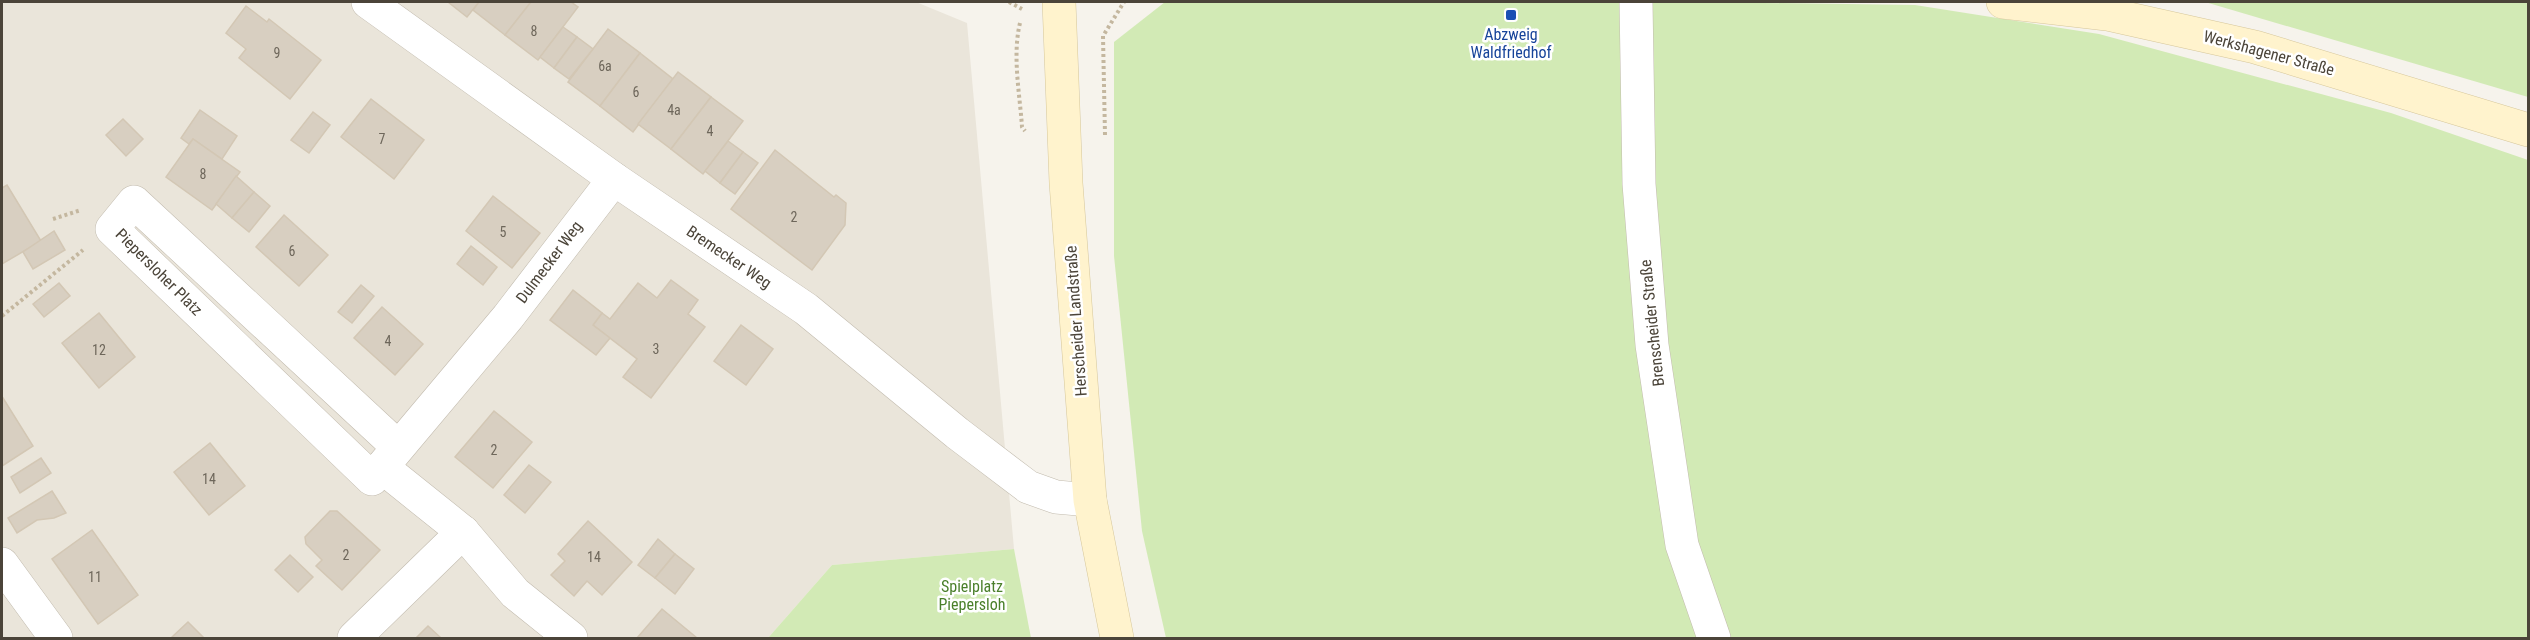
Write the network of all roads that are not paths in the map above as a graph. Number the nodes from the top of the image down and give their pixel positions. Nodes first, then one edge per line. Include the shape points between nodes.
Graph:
1 (368, 2) edge
2 (1059, 2) edge
3 (1636, 2) edge
4 (2003, 2) edge
5 (2529, 130) edge
6 (614, 179) junction
7 (112, 229) road end
8 (390, 457) junction
9 (1090, 500) junction
10 (463, 532) junction
11 (2, 564) edge
12 (56, 639) edge
13 (354, 639) edge
14 (571, 639) edge
15 (1117, 639) edge
16 (1714, 639) edge

1 - 6 street, Bremecker Weg
2 - 9 main road, Herscheider Landstraße via 1066,183
3 - 16 street, Brenscheider Straße via 1640,184 1652,345 1682,545
4 - 5 main road, Werkshagener Straße via 2107,14 2255,47
6 - 8 street, Dulmecker Weg via 508,316
6 - 9 street, Bremecker Weg via 806,309 1028,487 1056,497
7 - 8 street, Piepersloher Platz via 372,479
8 - 10 street
9 - 15 main road, Herscheider Landstraße
10 - 13 street
10 - 14 street via 516,593
11 - 12 street

